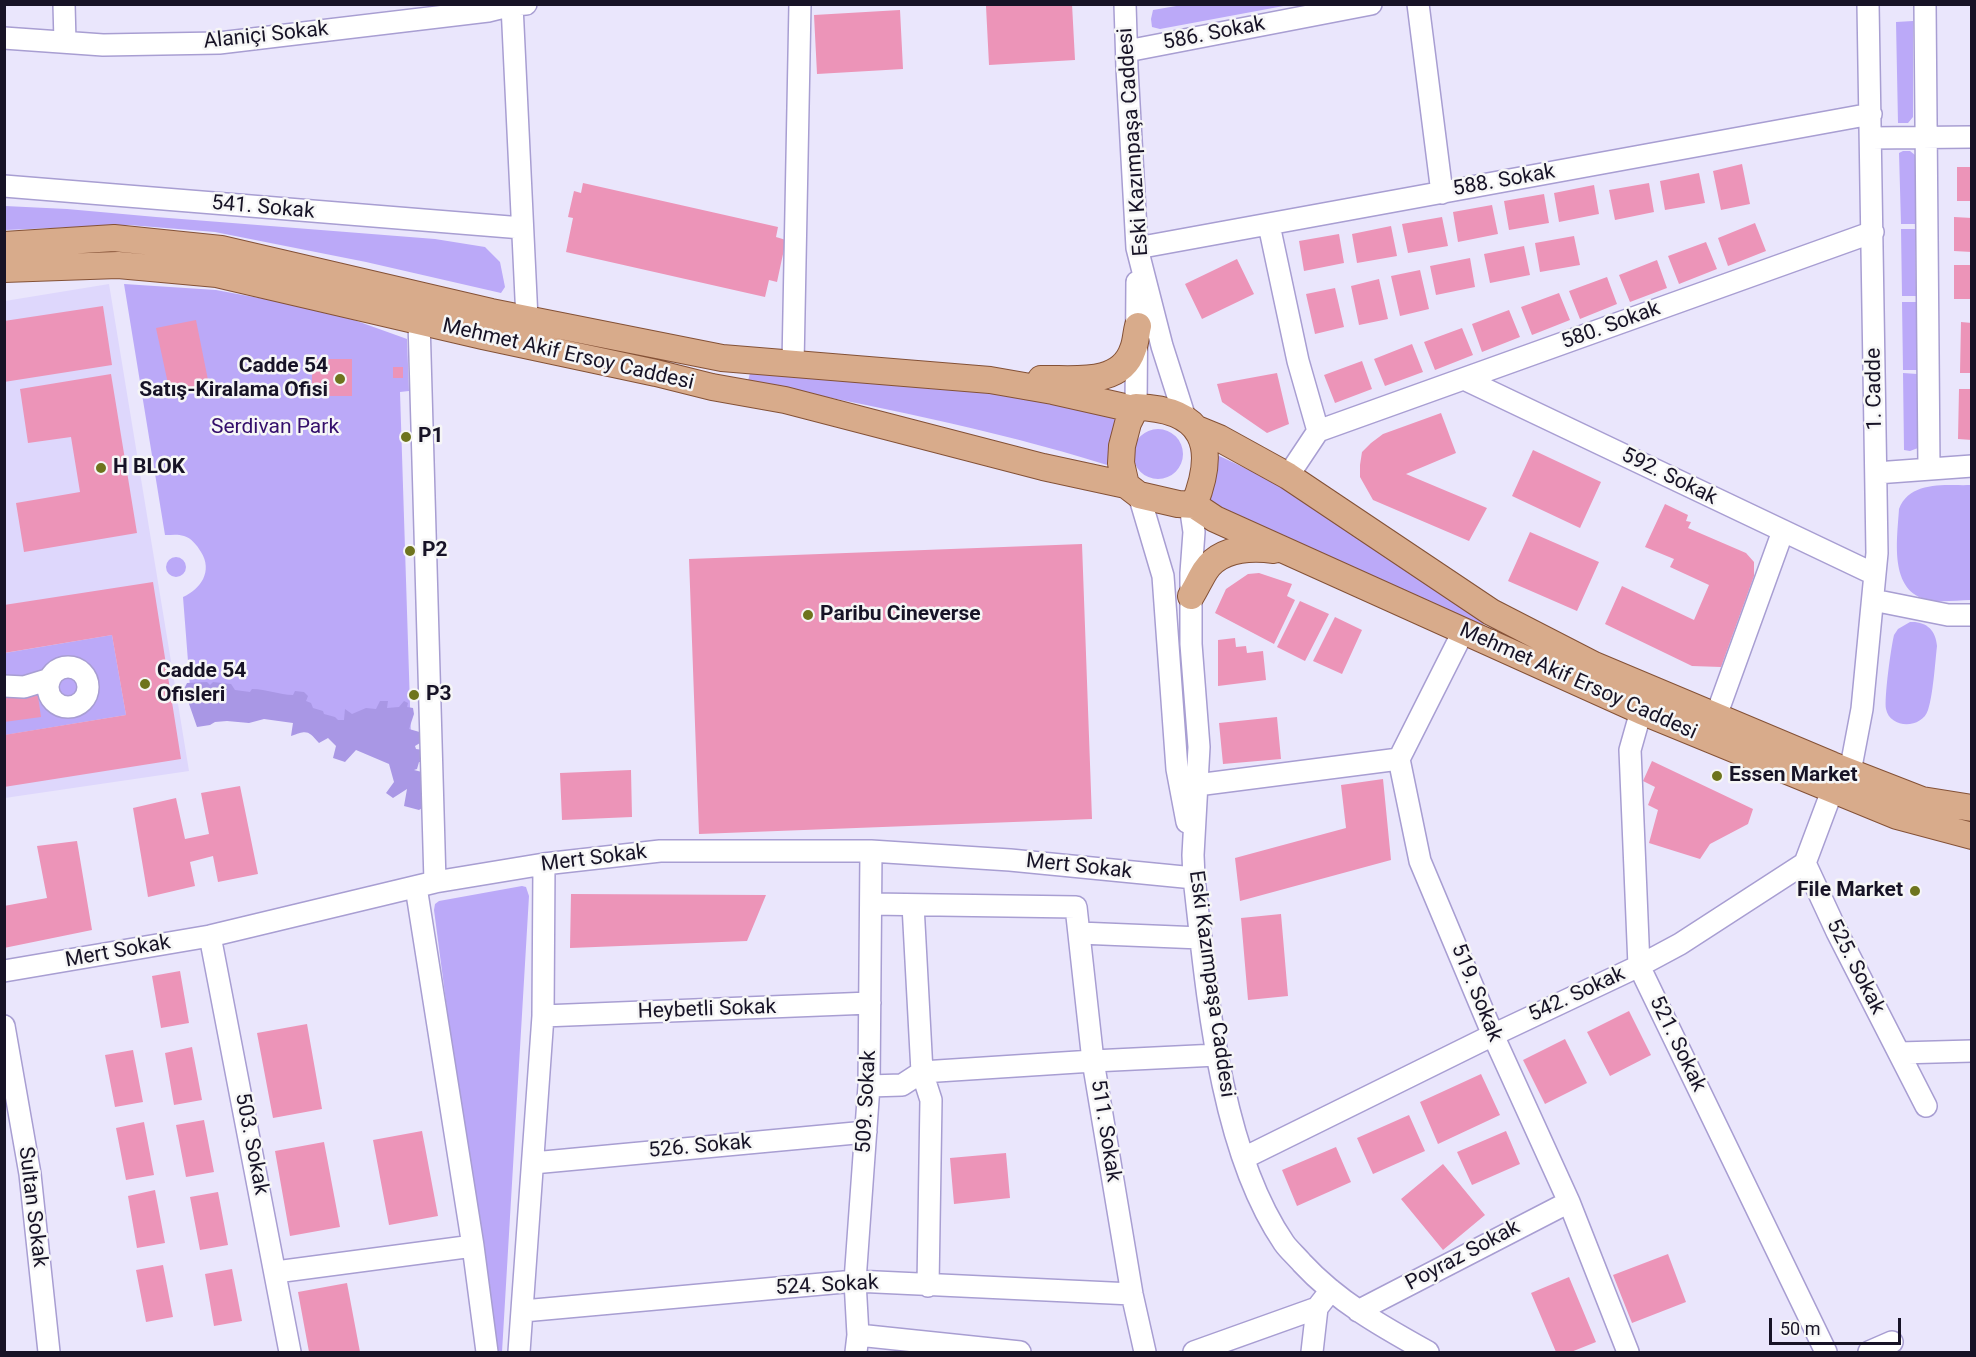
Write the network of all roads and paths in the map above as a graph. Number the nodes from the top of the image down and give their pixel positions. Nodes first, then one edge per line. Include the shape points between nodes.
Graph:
1 (64, 4) edge
2 (800, 4) edge
3 (1125, 4) edge
4 (1371, 4) edge
5 (1418, 4) edge
6 (1868, 4) edge
7 (1925, 4) edge
8 (519, 5) edge
9 (488, 8) edge
10 (4, 38) edge
11 (65, 42) junction
12 (1127, 51) junction
13 (1870, 114) junction
14 (1971, 137) edge
15 (1871, 138) junction
16 (1928, 138) junction
17 (4, 186) edge
18 (1442, 193) junction
19 (1269, 225) junction
20 (522, 228) junction
21 (1873, 232) junction
22 (4, 245) edge
23 (1137, 248) junction
24 (4, 269) edge
25 (527, 320) junction
26 (419, 321) junction
27 (1138, 326) junction
28 (793, 364) junction
29 (1464, 379) junction
30 (990, 380) junction
31 (1134, 408) junction
32 (1200, 428) junction
33 (1318, 431) junction
34 (1971, 466) edge
35 (1929, 468) junction
36 (1876, 473) junction
37 (1288, 476) junction
38 (1132, 490) junction
39 (1192, 505) junction
40 (1783, 531) junction
41 (1289, 552) junction
42 (1874, 574) junction
43 (1191, 596) junction
44 (1873, 600) junction
45 (1971, 615) edge
46 (1464, 630) junction
47 (50, 679) dead end
48 (4, 686) edge
49 (1641, 711) junction
50 (1716, 716) junction
51 (1399, 759) junction
52 (1850, 772) junction
53 (1197, 786) junction
54 (1832, 791) junction
55 (1971, 808) edge
56 (1971, 836) edge
57 (871, 851) junction
58 (1193, 855) junction
59 (1804, 863) junction
60 (544, 864) junction
61 (1194, 878) junction
62 (426, 885) junction
63 (871, 904) junction
64 (913, 905) junction
65 (1079, 933) junction
66 (210, 936) junction
67 (1201, 938) junction
68 (1639, 966) junction
69 (4, 971) edge
70 (870, 1003) junction
71 (543, 1016) junction
72 (4, 1026) edge
73 (1493, 1035) junction
74 (1971, 1051) edge
75 (1899, 1053) junction
76 (1217, 1055) junction
77 (1094, 1060) junction
78 (922, 1072) junction
79 (869, 1086) junction
80 (1926, 1106) dead end
81 (866, 1132) junction
82 (1244, 1158) junction
83 (533, 1163) junction
84 (1569, 1202) junction
85 (473, 1246) junction
86 (276, 1272) junction
87 (855, 1281) junction
88 (928, 1286) junction
89 (1331, 1290) junction
90 (1132, 1294) junction
91 (1317, 1308) junction
92 (523, 1311) junction
93 (1358, 1311) junction
94 (1892, 1342) dead end
95 (857, 1344) edge
96 (49, 1353) edge
97 (290, 1353) edge
98 (487, 1353) edge
99 (519, 1353) edge
100 (1020, 1353) edge
101 (1145, 1353) edge
102 (1194, 1353) edge
103 (1312, 1353) edge
104 (1428, 1353) edge
105 (1628, 1353) edge
106 (1826, 1353) edge
107 (1869, 1353) edge

1 - 11 street
2 - 28 street
3 - 12 street, Eski Kazımpaşa Caddesi
4 - 12 street, 586. Sokak
5 - 18 street
6 - 13 street, 1. Cadde
7 - 16 street
8 - 9 street, Alaniçi Sokak
8 - 20 street
9 - 11 street, Alaniçi Sokak via 219,43
10 - 11 street, Alaniçi Sokak
12 - 23 street, Eski Kazımpaşa Caddesi
13 - 15 street, 1. Cadde
13 - 18 street, 588. Sokak
14 - 16 street
15 - 16 street
15 - 21 street, 1. Cadde
16 - 35 street
17 - 20 street, 541. Sokak
18 - 19 street, 588. Sokak
19 - 23 street, 588. Sokak
19 - 33 street via 1298,361
20 - 25 street
21 - 29 street, 580. Sokak
21 - 36 street, 1. Cadde
22 - 25 main road, Mehmet Akif Ersoy Caddesi via 114,238 221,249
23 - 27 street
23 - 32 street, Eski Kazımpaşa Caddesi via 1161,346
24 - 26 main road, Mehmet Akif Ersoy Caddesi via 118,265 217,274
25 - 28 main road, Mehmet Akif Ersoy Caddesi via 722,358
26 - 38 main road, Mehmet Akif Ersoy Caddesi via 785,400
26 - 62 street
27 - 30 main road via 1133,351 1124,365 1110,375
27 - 31 street
28 - 30 main road, Mehmet Akif Ersoy Caddesi
29 - 33 street, 580. Sokak
29 - 40 street, 592. Sokak
30 - 31 main road, Mehmet Akif Ersoy Caddesi
31 - 32 main road via 1163,410
31 - 38 main road via 1121,463
32 - 37 main road, Mehmet Akif Ersoy Caddesi
32 - 39 main road via 1205,456 1201,488
33 - 37 street
34 - 35 street
35 - 36 street
36 - 42 street, 1. Cadde
37 - 50 main road, Mehmet Akif Ersoy Caddesi via 1491,612 1594,665
38 - 39 main road
38 - 58 street, Eski Kazımpaşa Caddesi via 1163,576 1177,769
39 - 41 main road, Mehmet Akif Ersoy Caddesi
39 - 43 street, Eski Kazımpaşa Caddesi
40 - 42 street, 592. Sokak
40 - 50 street
41 - 43 main road via 1251,548 1233,551 1206,570
41 - 46 main road, Mehmet Akif Ersoy Caddesi
42 - 44 street, 1. Cadde
43 - 53 street, Eski Kazımpaşa Caddesi via 1199,747
44 - 45 street via 1947,615
44 - 52 street, 1. Cadde via 1862,709
46 - 49 main road, Mehmet Akif Ersoy Caddesi
46 - 51 street
47 - 48 street via 24,687
49 - 54 main road, Mehmet Akif Ersoy Caddesi
49 - 68 street, 521. Sokak via 1630,750
50 - 52 main road, Mehmet Akif Ersoy Caddesi
51 - 53 street
51 - 73 street, 519. Sokak via 1420,861
52 - 55 main road, Mehmet Akif Ersoy Caddesi via 1922,800
53 - 58 street, Eski Kazımpaşa Caddesi
54 - 56 main road, Mehmet Akif Ersoy Caddesi via 1897,816
54 - 59 street
57 - 60 street, Mert Sokak via 660,851
57 - 61 street, Mert Sokak
57 - 63 street, 509. Sokak
58 - 61 street, Eski Kazımpaşa Caddesi
59 - 68 street, 542. Sokak via 1680,944
59 - 75 street, 525. Sokak
60 - 62 street, Mert Sokak
60 - 71 street
61 - 67 street, Eski Kazımpaşa Caddesi
62 - 66 street, Mert Sokak
62 - 85 street
63 - 64 street
63 - 70 street, 509. Sokak
64 - 65 street, 511. Sokak via 1076,907
64 - 78 street
65 - 67 street
65 - 77 street, 511. Sokak
66 - 69 street, Mert Sokak
66 - 86 street, 503. Sokak
67 - 76 street, Eski Kazımpaşa Caddesi
68 - 73 street, 542. Sokak
68 - 106 street, 521. Sokak
70 - 71 street, Heybetli Sokak
70 - 79 street, 509. Sokak
71 - 83 street
72 - 96 street, Sultan Sokak via 30,1174
73 - 82 street, 542. Sokak
73 - 84 street, 519. Sokak
74 - 75 street
75 - 80 street, 525. Sokak
76 - 77 street
76 - 82 street, Eski Kazımpaşa Caddesi
77 - 78 street
77 - 90 street, 511. Sokak
78 - 79 street via 902,1084
78 - 88 street via 931,1100
79 - 81 street, 509. Sokak
81 - 83 street, 526. Sokak
81 - 87 street, 509. Sokak
82 - 89 street, Eski Kazımpaşa Caddesi via 1256,1193 1284,1244
83 - 92 street
84 - 93 street, Poyraz Sokak
84 - 105 street, 519. Sokak
85 - 86 street
85 - 98 street
86 - 97 street, 503. Sokak
87 - 88 street, 524. Sokak
87 - 92 street, 524. Sokak
87 - 95 street, 509. Sokak
88 - 90 street, 524. Sokak
89 - 91 street
89 - 93 street, Eski Kazımpaşa Caddesi
90 - 101 street, 511. Sokak
91 - 102 street
91 - 103 street
92 - 99 street
93 - 104 street, Eski Kazımpaşa Caddesi
94 - 107 street
95 - 100 street

